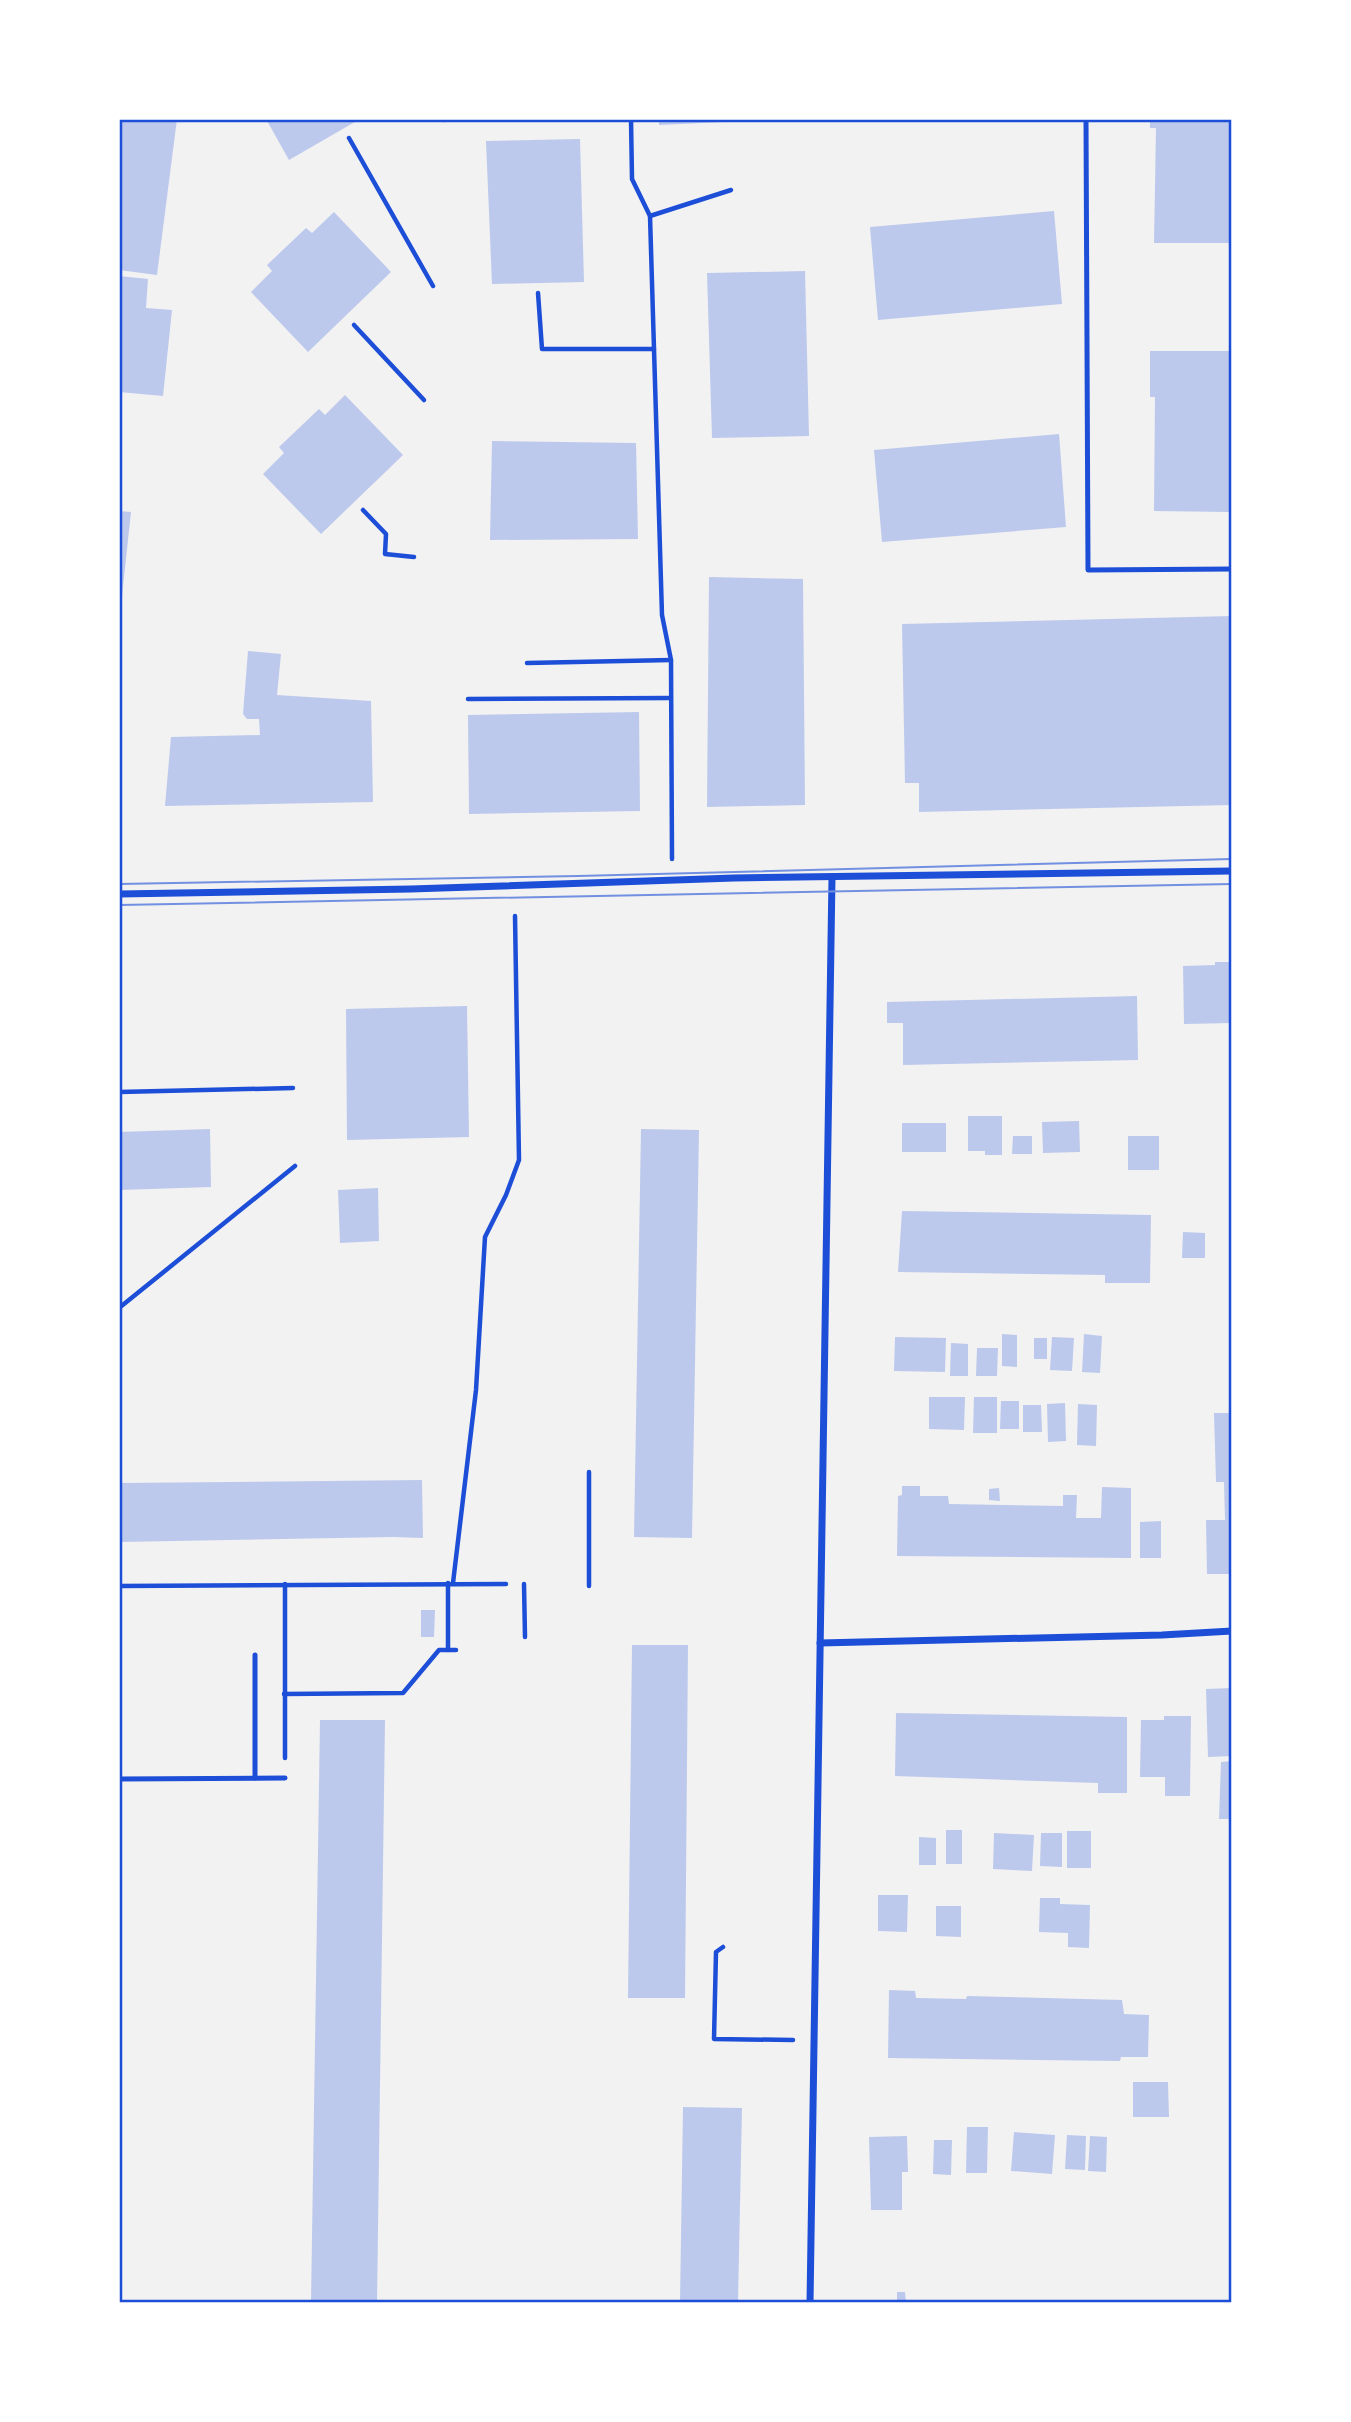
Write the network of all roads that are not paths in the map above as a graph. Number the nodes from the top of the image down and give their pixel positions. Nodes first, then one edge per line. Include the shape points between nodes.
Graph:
1 (1086, 119) edge
2 (1232, 569) edge
3 (1232, 871) edge
4 (832, 877) junction
5 (119, 894) edge
6 (1232, 1631) edge
7 (820, 1643) junction
8 (255, 1655) dead end
9 (255, 1778) junction
10 (285, 1778) road end
11 (119, 1779) edge
12 (810, 2303) edge

1 - 2 lane via 1088,570
3 - 4 street
4 - 5 street
4 - 7 street
6 - 7 street
7 - 12 street
8 - 9 lane
9 - 10 lane
9 - 11 lane

